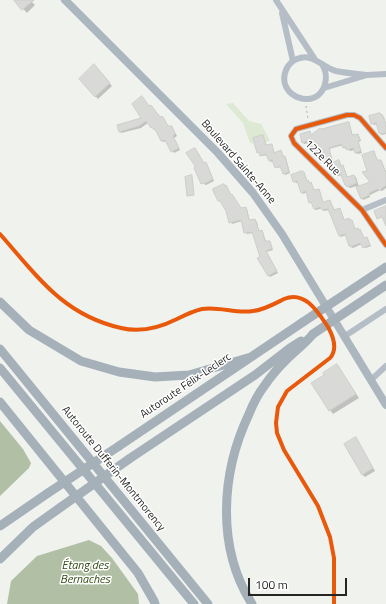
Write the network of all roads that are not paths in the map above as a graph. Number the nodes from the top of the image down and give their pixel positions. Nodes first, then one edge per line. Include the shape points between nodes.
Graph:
1 (65, 0) edge
2 (276, 0) edge
3 (281, 9) junction
4 (314, 58) junction
5 (293, 61) junction
6 (322, 64) junction
7 (386, 74) edge
8 (367, 75) junction
9 (324, 88) junction
10 (386, 148) edge
11 (386, 200) edge
12 (362, 210) junction
13 (386, 245) edge
14 (386, 267) edge
15 (386, 285) edge
16 (0, 302) edge
17 (386, 310) edge
18 (312, 334) junction
19 (345, 336) junction
20 (0, 349) edge
21 (251, 357) junction
22 (386, 366) edge
23 (0, 368) edge
24 (371, 380) junction
25 (0, 402) edge
26 (386, 405) edge
27 (0, 526) edge
28 (0, 559) edge
29 (155, 604) edge
30 (194, 604) edge
31 (208, 604) edge
32 (252, 604) edge

1 - 19 main road, Boulevard Sainte-Anne via 213,148 253,193 282,234
2 - 3 street
3 - 4 street
3 - 5 street
4 - 5 street via 303,57
4 - 6 street
5 - 9 street via 285,76 286,87 294,95 304,99 316,96
6 - 8 street via 336,70
6 - 9 street via 327,78
7 - 8 street
8 - 9 street
10 - 12 street, 122e Rue via 360,118 354,115 296,129 291,136 294,143
11 - 12 street
12 - 13 street, 122e Rue
14 - 21 highway, Autoroute Félix-Leclerc, bridge
15 - 18 highway, bridge
16 - 21 highway via 29,330 81,361 119,372 155,377 189,375
17 - 19 street
18 - 28 highway, bridge via 61,506 33,527
18 - 32 highway via 307,342 283,363 257,396 243,427 229,474 226,526 240,580
19 - 24 main road, Boulevard Sainte-Anne
20 - 31 highway, Autoroute Dufferin-Montmorency
21 - 27 highway, Autoroute Félix-Leclerc, bridge
22 - 24 street
23 - 30 highway, Autoroute Dufferin-Montmorency
24 - 26 main road, Boulevard Sainte-Anne
25 - 29 highway via 138,573

